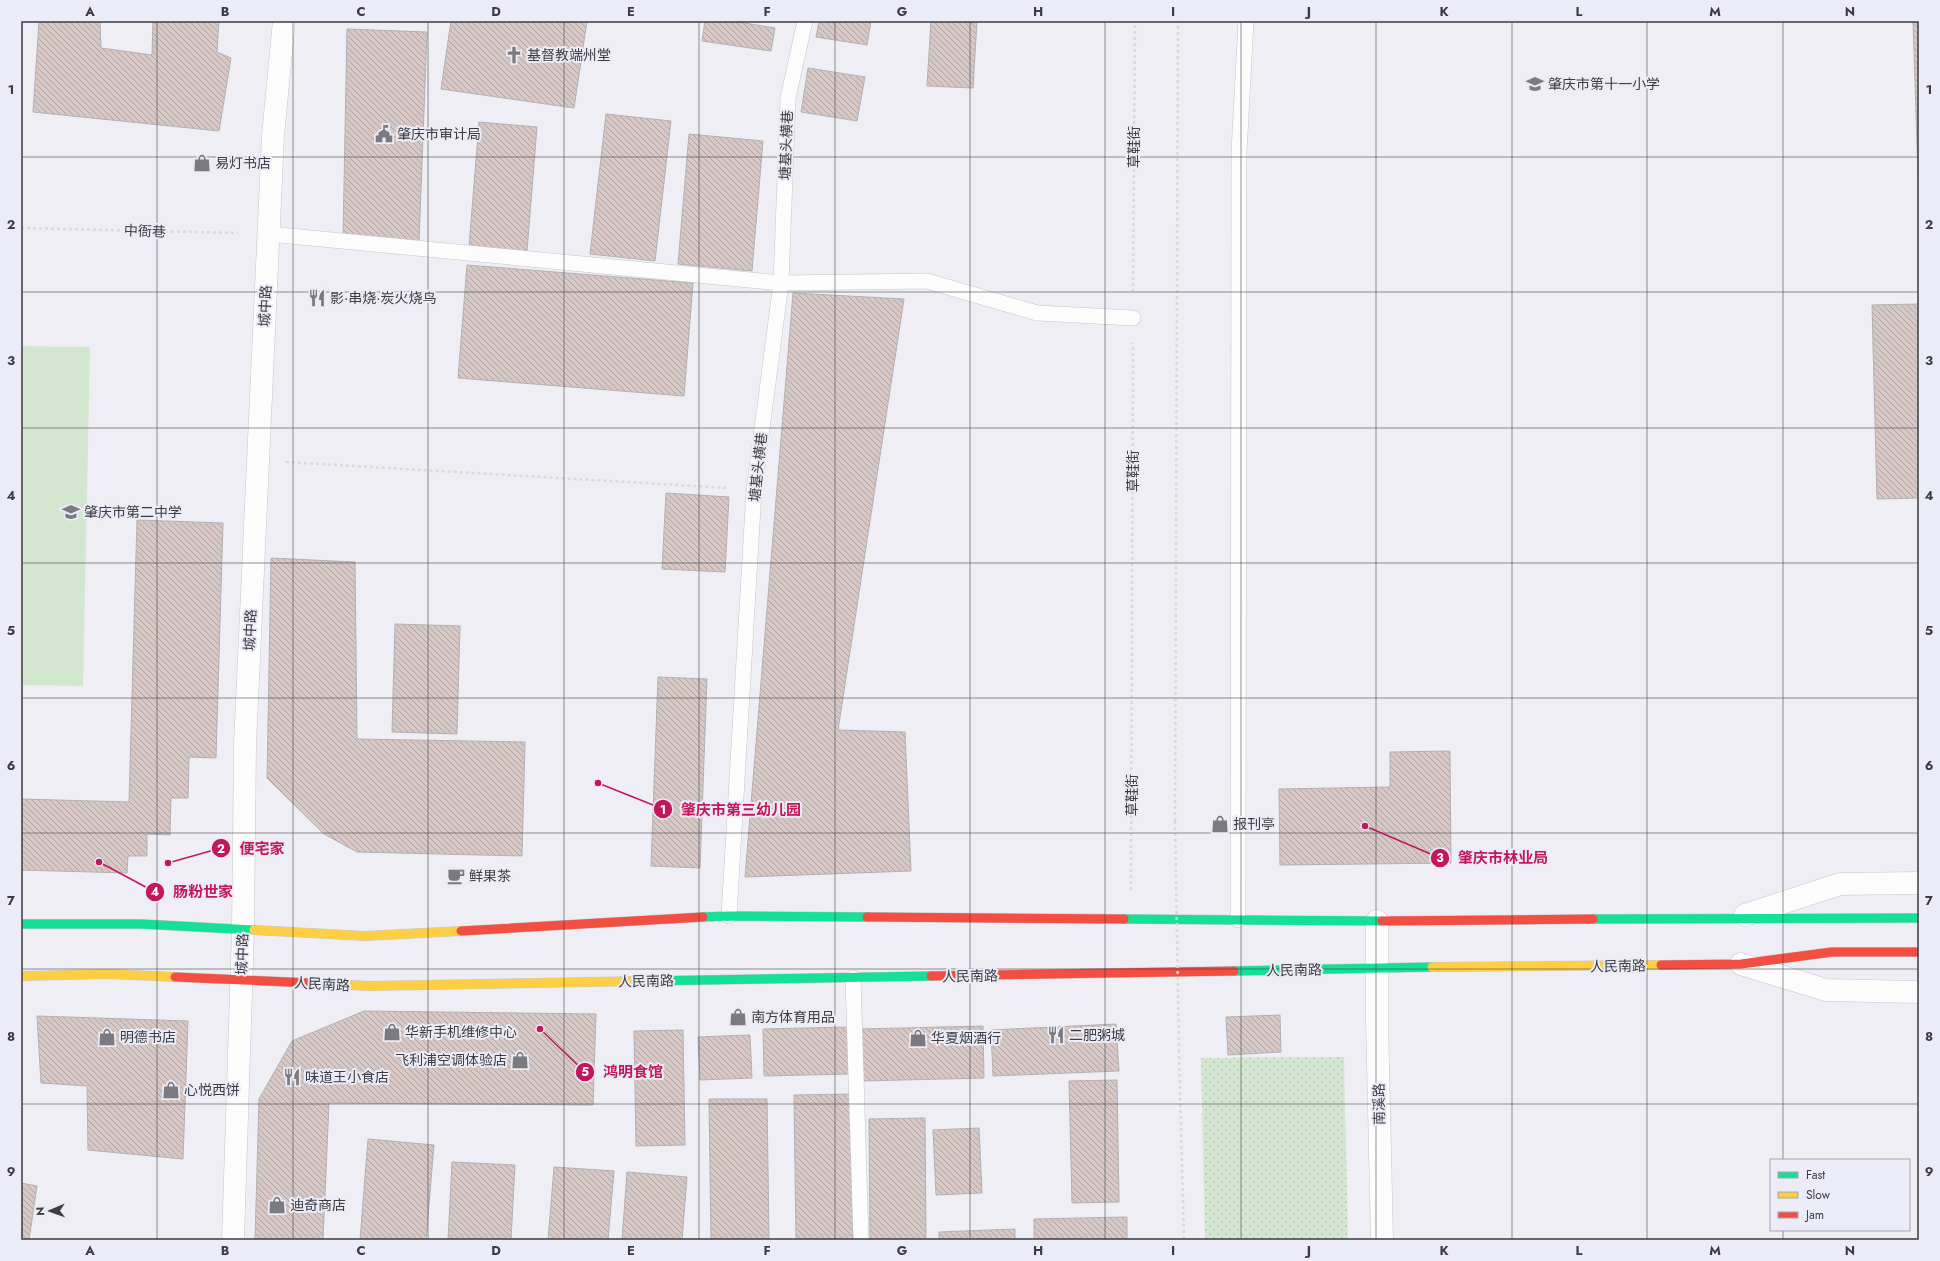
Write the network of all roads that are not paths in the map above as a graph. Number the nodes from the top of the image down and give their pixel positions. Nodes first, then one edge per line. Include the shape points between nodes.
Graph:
1 (284, 21) edge
2 (805, 21) edge
3 (1246, 21) edge
4 (269, 234) junction
5 (781, 283) junction
6 (1133, 318) road end
7 (1919, 883) edge
8 (729, 916) junction
9 (1740, 917) junction
10 (1919, 918) edge
11 (1238, 920) junction
12 (1377, 922) junction
13 (21, 924) edge
14 (243, 930) junction
15 (1919, 952) edge
16 (1740, 964) junction
17 (1377, 968) junction
18 (21, 976) edge
19 (853, 978) junction
20 (242, 980) junction
21 (1919, 992) edge
22 (233, 1240) edge
23 (861, 1240) edge
24 (1382, 1240) edge

1 - 4 street, 城中路 via 273,136
2 - 5 lane, 塘基头横巷 via 788,98
3 - 11 lane via 1239,152
4 - 5 lane
4 - 14 street, 城中路 via 245,744
5 - 6 lane via 926,281 1037,313
5 - 8 lane, 塘基头横巷 via 754,490
7 - 9 street via 1840,884
8 - 11 main road
8 - 14 main road via 365,936
9 - 10 main road
9 - 12 main road
11 - 12 main road
12 - 17 street, 南溪路
13 - 14 main road via 141,924
14 - 20 street, 城中路
15 - 16 main road, 人民南路 via 1832,952
16 - 17 main road, 人民南路
16 - 21 street via 1826,990
17 - 19 main road, 人民南路
17 - 24 street, 南溪路
18 - 20 main road, 人民南路 via 110,974
19 - 20 main road, 人民南路 via 369,986
19 - 23 lane
20 - 22 street, 城中路

